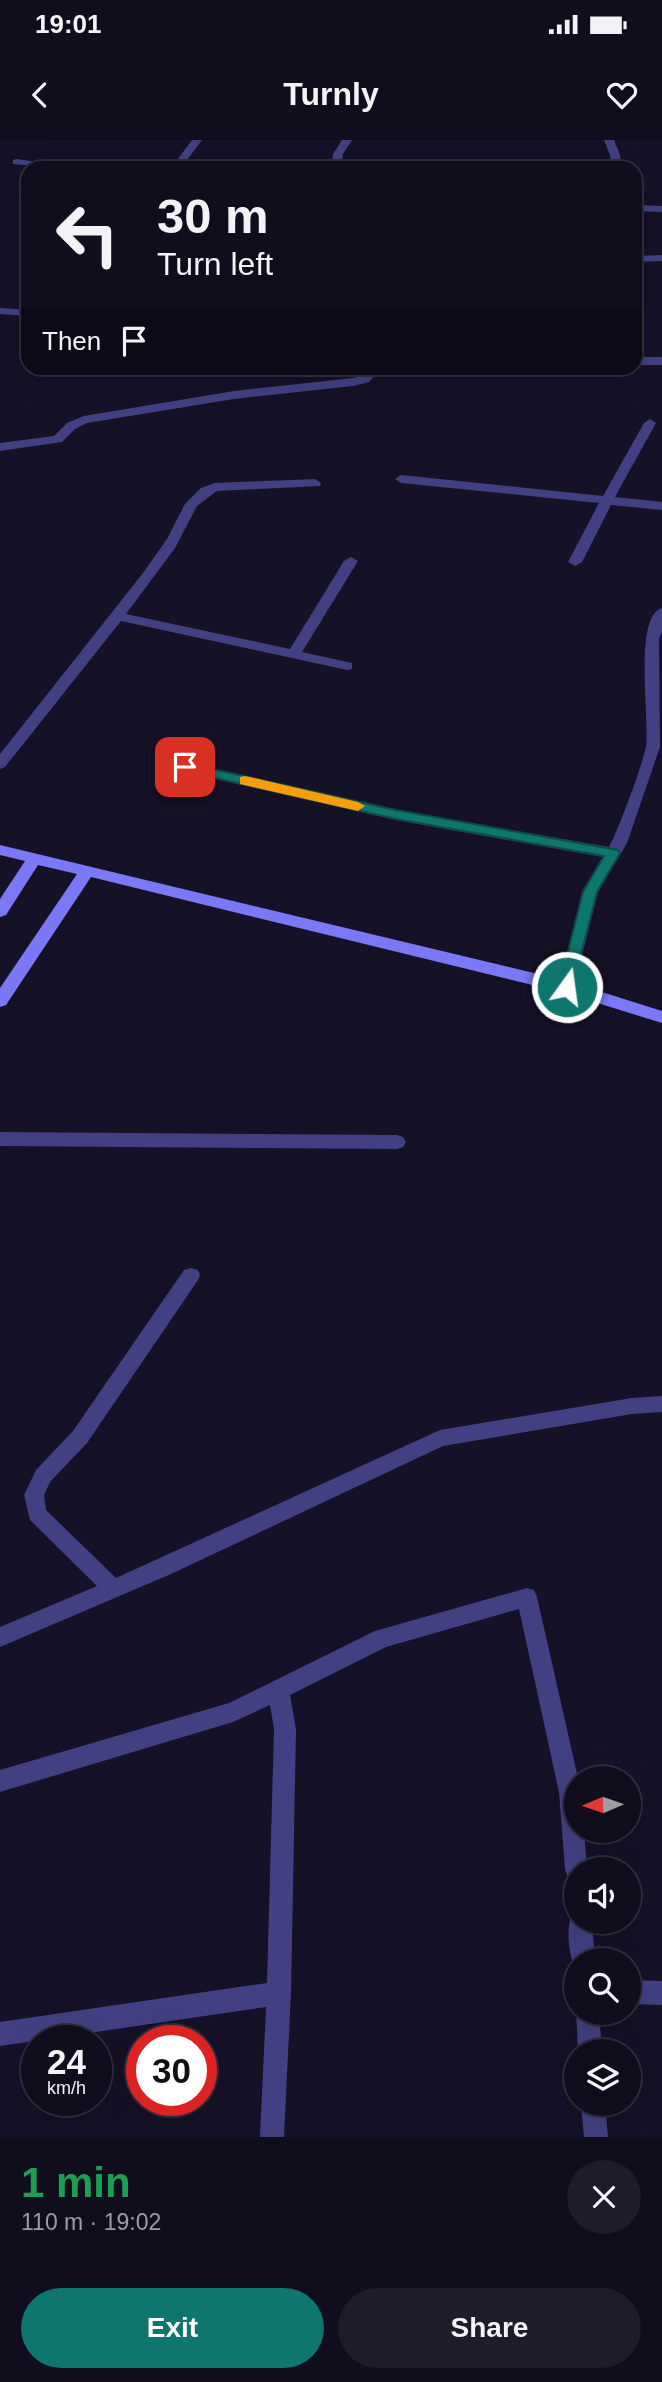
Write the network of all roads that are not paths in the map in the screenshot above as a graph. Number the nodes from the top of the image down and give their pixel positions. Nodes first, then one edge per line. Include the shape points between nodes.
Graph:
1 (198, 140) edge
2 (347, 140) edge
3 (609, 140) edge
4 (182, 161) edge
5 (337, 161) edge
6 (615, 161) edge
7 (17, 162) dead end
8 (21, 163) edge
9 (642, 208) edge
10 (662, 209) edge
11 (662, 258) edge
12 (642, 259) edge
13 (0, 311) edge
14 (21, 312) edge
15 (662, 360) edge
16 (642, 361) edge
17 (369, 375) edge
18 (650, 423) dead end
19 (0, 447) edge
20 (401, 480) dead end
21 (315, 483) dead end
22 (607, 500) junction
23 (662, 506) edge
24 (351, 561) dead end
25 (575, 562) dead end
26 (662, 612) edge
27 (118, 617) junction
28 (294, 654) junction
29 (347, 666) dead end
30 (0, 764) edge
31 (185, 767) dead end
32 (0, 850) edge
33 (613, 853) junction
34 (34, 859) junction
35 (86, 872) junction
36 (0, 911) edge
37 (567, 987) junction
38 (0, 1001) edge
39 (662, 1017) edge
40 (0, 1139) edge
41 (397, 1142) dead end
42 (191, 1275) dead end
43 (662, 1404) edge
44 (113, 1588) junction
45 (0, 1637) edge
46 (278, 1690) junction
47 (0, 1781) edge
48 (575, 1857) edge
49 (641, 1992) edge
50 (279, 1993) junction
51 (662, 1993) edge
52 (0, 2034) edge
53 (594, 2116) edge
54 (272, 2137) edge
55 (596, 2137) edge

1 - 4 street
2 - 5 street
3 - 6 street
7 - 8 street
9 - 10 street
11 - 12 street
13 - 14 street
15 - 16 street
17 - 19 street via 353,382 234,395 83,420 58,439
18 - 22 street
20 - 22 street
21 - 27 street via 201,491 176,536
22 - 23 street
22 - 25 street
24 - 28 street
26 - 33 street via 652,639 653,747
27 - 28 street
27 - 30 street
28 - 29 street
31 - 33 street via 396,815
32 - 34 main road
33 - 37 street via 590,892
34 - 35 main road
34 - 36 main road
35 - 37 main road
35 - 38 main road
37 - 39 main road
40 - 41 street
42 - 44 street via 80,1437 43,1476 34,1495 37,1514
43 - 44 street via 440,1438
44 - 45 street
46 - 47 street via 233,1712
46 - 48 street via 382,1638 527,1597 570,1792
46 - 50 street via 285,1729
49 - 51 street
50 - 52 street
50 - 54 street
53 - 55 street

